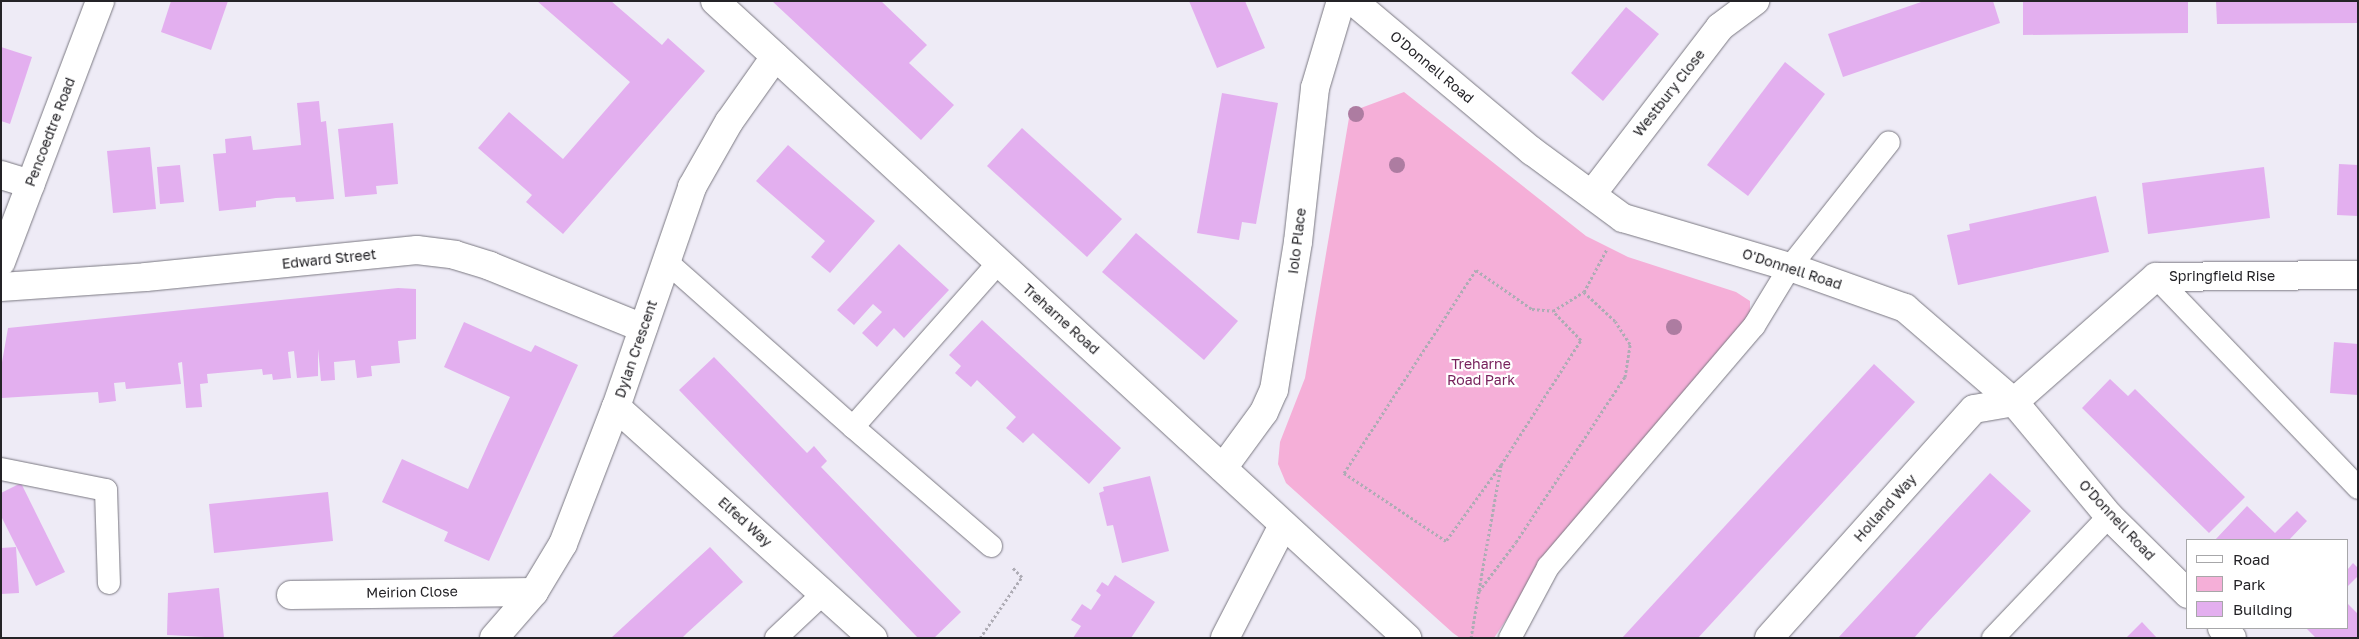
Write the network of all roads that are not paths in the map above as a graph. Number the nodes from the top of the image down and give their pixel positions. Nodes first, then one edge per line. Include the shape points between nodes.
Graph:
1 (100, 1) edge
2 (715, 1) edge
3 (1341, 1) edge
4 (1353, 1) edge
5 (1755, 1) edge
6 (775, 57) junction
7 (1889, 142) dead end
8 (1, 175) edge
9 (31, 184) junction
10 (1592, 194) junction
11 (1, 262) edge
12 (667, 262) junction
13 (1000, 262) junction
14 (1790, 267) junction
15 (2358, 276) edge
16 (2156, 277) junction
17 (1, 287) edge
18 (643, 328) junction
19 (2014, 402) junction
20 (616, 407) junction
21 (853, 427) junction
22 (1224, 468) junction
23 (1, 469) edge
24 (2358, 488) edge
25 (2109, 516) junction
26 (1283, 525) junction
27 (992, 546) road end
28 (109, 583) dead end
29 (534, 592) junction
30 (2186, 592) edge
31 (824, 593) junction
32 (291, 594) dead end
33 (2223, 629) edge
34 (494, 638) edge
35 (776, 638) edge
36 (873, 638) edge
37 (1225, 638) edge
38 (1406, 638) edge
39 (1510, 638) edge
40 (1769, 638) edge
41 (1993, 638) edge
42 (2232, 638) edge

1 - 9 street, Pencoedtre Road
2 - 6 street, Treharne Road
3 - 22 street, Iolo Place via 1315,88 1298,242 1274,390 1264,412
4 - 10 street, O'Donnell Road via 1532,151
5 - 10 street, Westbury Close via 1720,27
6 - 12 street, Dylan Crescent via 708,157 689,196
6 - 13 street, Treharne Road
7 - 14 lane
8 - 9 street
9 - 11 street, Pencoedtre Road
10 - 14 street, O'Donnell Road via 1623,218
12 - 18 street, Dylan Crescent
12 - 21 lane
13 - 21 lane
13 - 22 street, Treharne Road
14 - 19 street, O'Donnell Road via 1905,308
14 - 39 lane via 1754,326 1548,567
15 - 16 street, Springfield Rise
16 - 19 street, Springfield Rise
16 - 24 lane
17 - 18 street, Edward Street via 146,277 417,250 455,255 490,266
18 - 20 street, Dylan Crescent
19 - 25 street, O'Donnell Road
19 - 40 street, Holland Way via 1974,409
20 - 29 street, Dylan Crescent via 563,544
20 - 31 street, Elfed Way
21 - 27 lane
22 - 26 street, Treharne Road
23 - 28 lane via 106,490
25 - 30 street, O'Donnell Road
25 - 41 lane
26 - 37 street
26 - 38 street, Treharne Road
29 - 32 street, Meirion Close
29 - 34 street, Dylan Crescent
31 - 35 lane
31 - 36 street, Elfed Way
33 - 42 street

